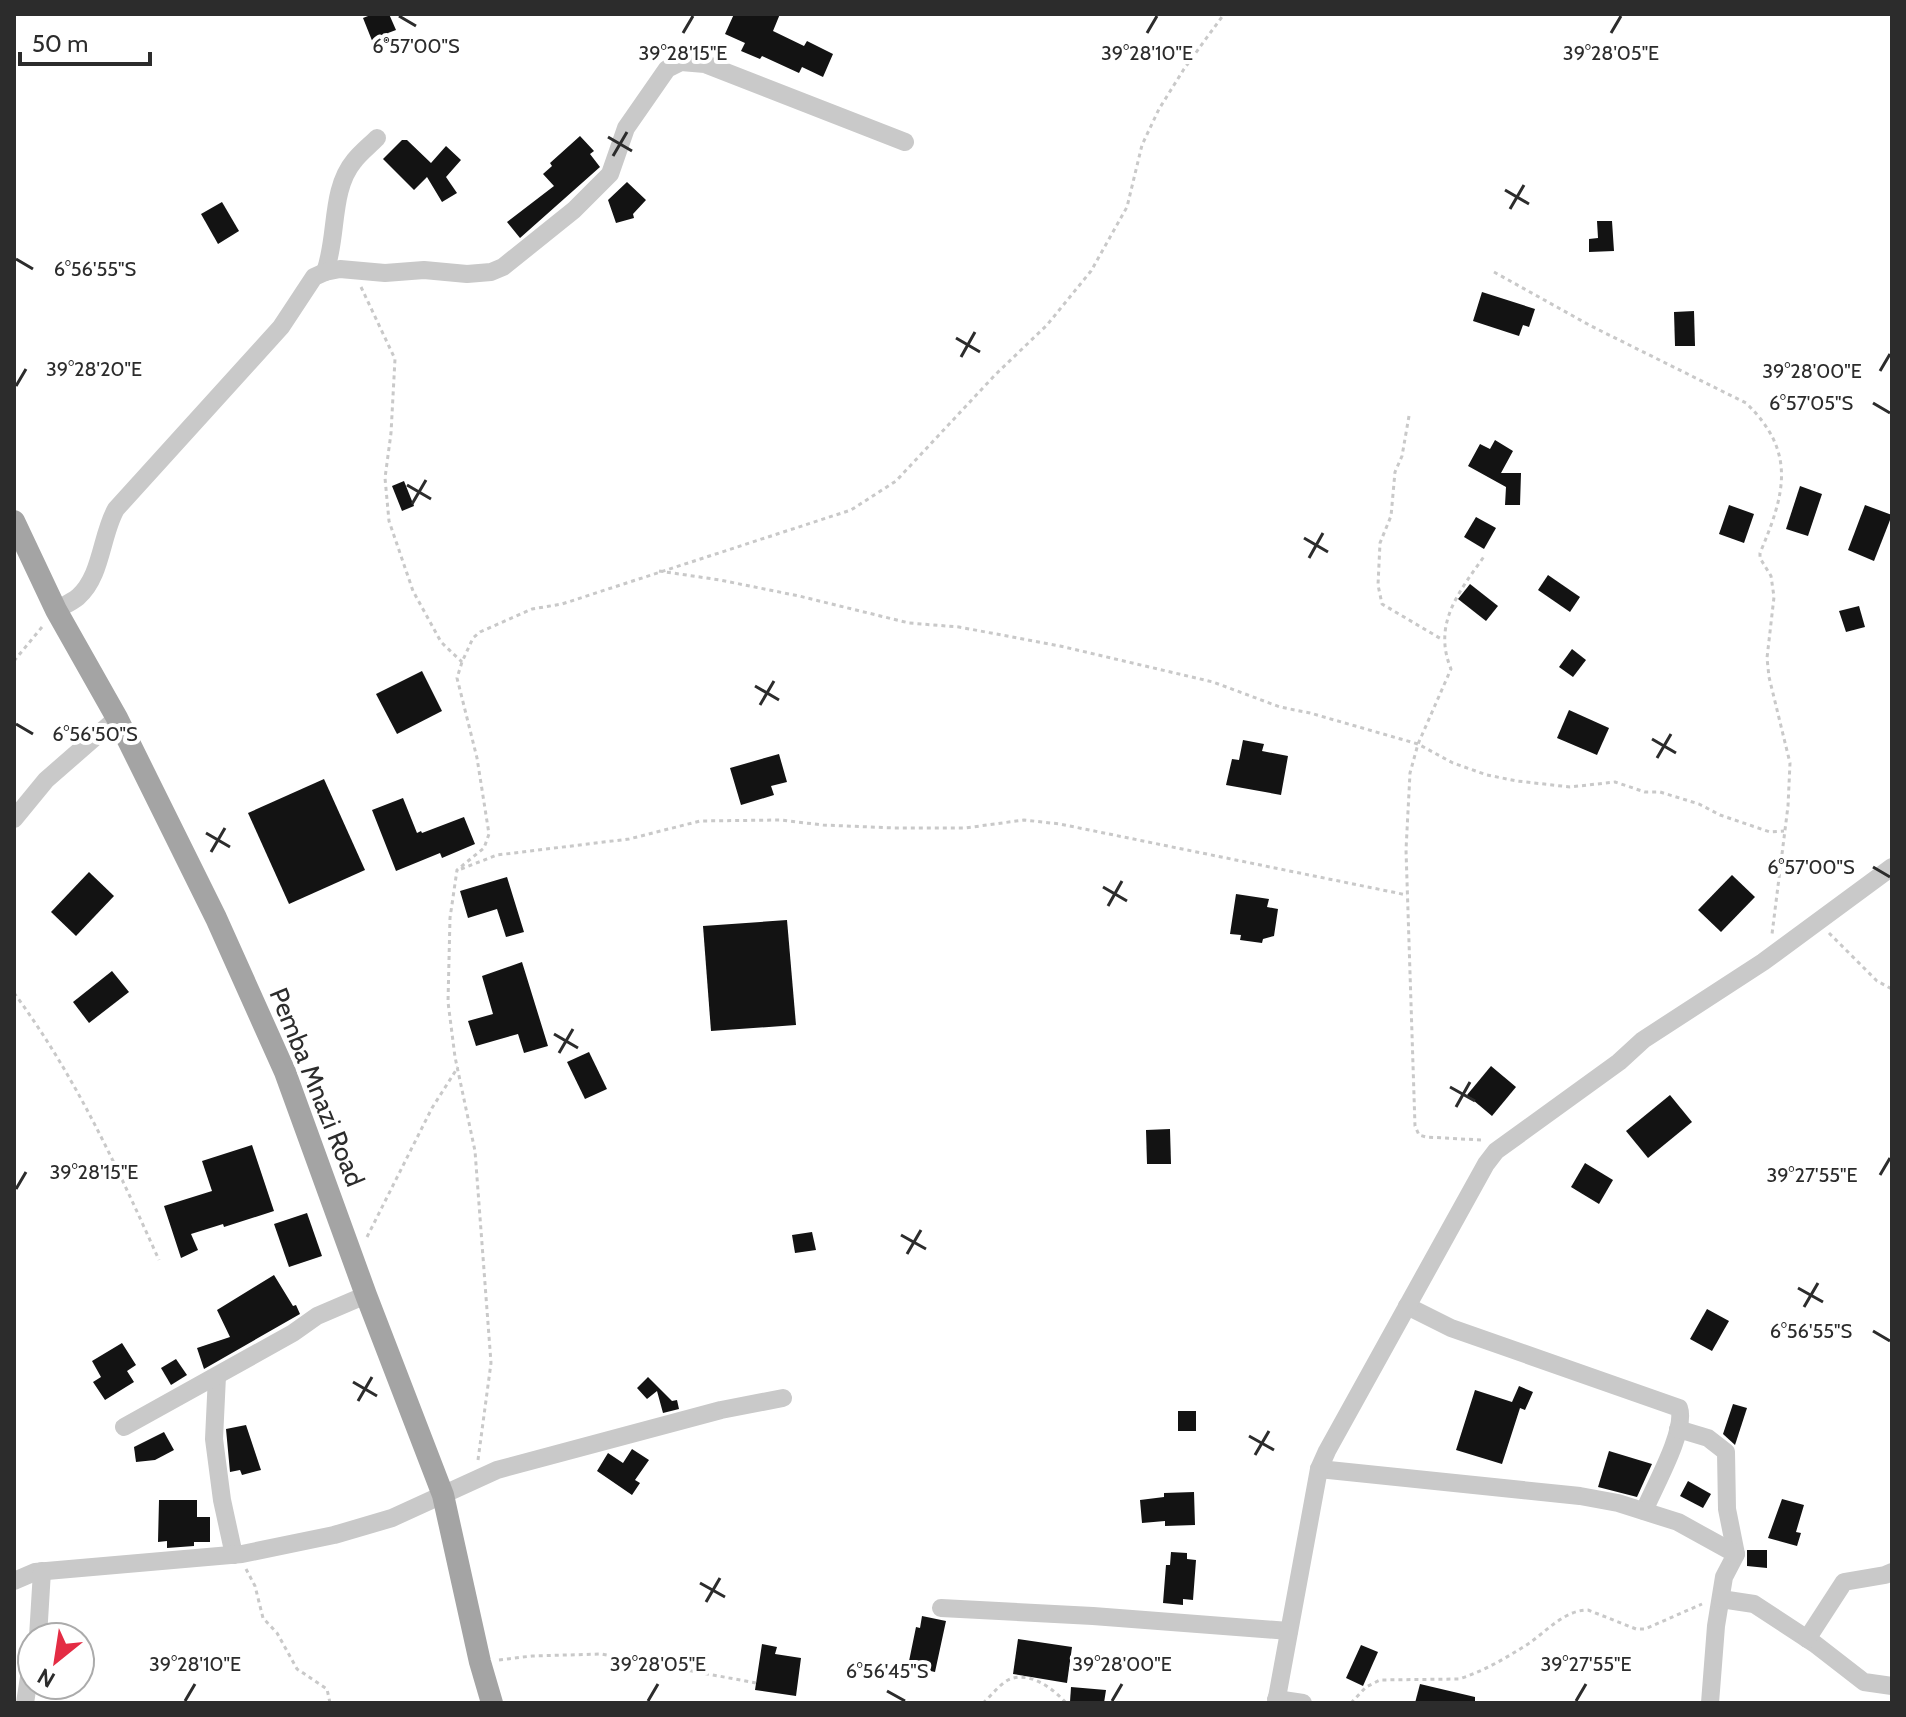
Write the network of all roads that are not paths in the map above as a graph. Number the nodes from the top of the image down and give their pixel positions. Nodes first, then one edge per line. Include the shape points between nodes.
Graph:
1 (377, 138) dead end
2 (905, 142) dead end
3 (325, 272) junction
4 (14, 521) edge
5 (56, 610) junction
6 (117, 718) junction
7 (14, 819) edge
8 (1892, 867) edge
9 (366, 1295) junction
10 (1407, 1306) junction
11 (217, 1376) junction
12 (783, 1398) dead end
13 (124, 1427) dead end
14 (1678, 1429) junction
15 (1319, 1469) junction
16 (443, 1495) junction
17 (1644, 1511) junction
18 (238, 1554) junction
19 (1736, 1554) junction
20 (42, 1571) junction
21 (1892, 1572) edge
22 (14, 1581) edge
23 (1722, 1595) junction
24 (941, 1608) dead end
25 (39, 1621) edge
26 (1289, 1631) junction
27 (1807, 1639) junction
28 (1892, 1686) edge
29 (1276, 1701) edge
30 (492, 1703) edge
31 (1303, 1703) edge
32 (1710, 1703) edge

1 - 3 street via 344,176
2 - 3 street via 729,73 681,62 667,69 637,110 610,174 512,261 491,272 467,274
3 - 5 street via 314,277 281,327 116,509 87,586
4 - 5 main road, Pemba Mnazi Road
5 - 6 main road, Pemba Mnazi Road
6 - 7 street via 46,780
6 - 9 main road, Pemba Mnazi Road via 285,1072
8 - 10 street via 1765,961 1643,1040 1496,1151
9 - 11 street via 317,1316
9 - 16 main road, Pemba Mnazi Road
10 - 14 street via 1451,1328 1679,1408
10 - 15 street
11 - 13 street
11 - 18 street via 214,1439 222,1500
12 - 16 street via 562,1451 497,1470
14 - 17 street
14 - 19 street via 1708,1438 1726,1452 1727,1509
15 - 17 street via 1580,1496
15 - 26 street
16 - 18 street via 349,1531
16 - 30 main road, Pemba Mnazi Road
17 - 19 street via 1678,1522
18 - 20 street
19 - 23 street
20 - 22 street
20 - 25 street
21 - 27 street via 1844,1582
23 - 27 street via 1754,1604
23 - 32 street
24 - 26 street
26 - 29 street
27 - 28 street via 1864,1682
29 - 31 street

